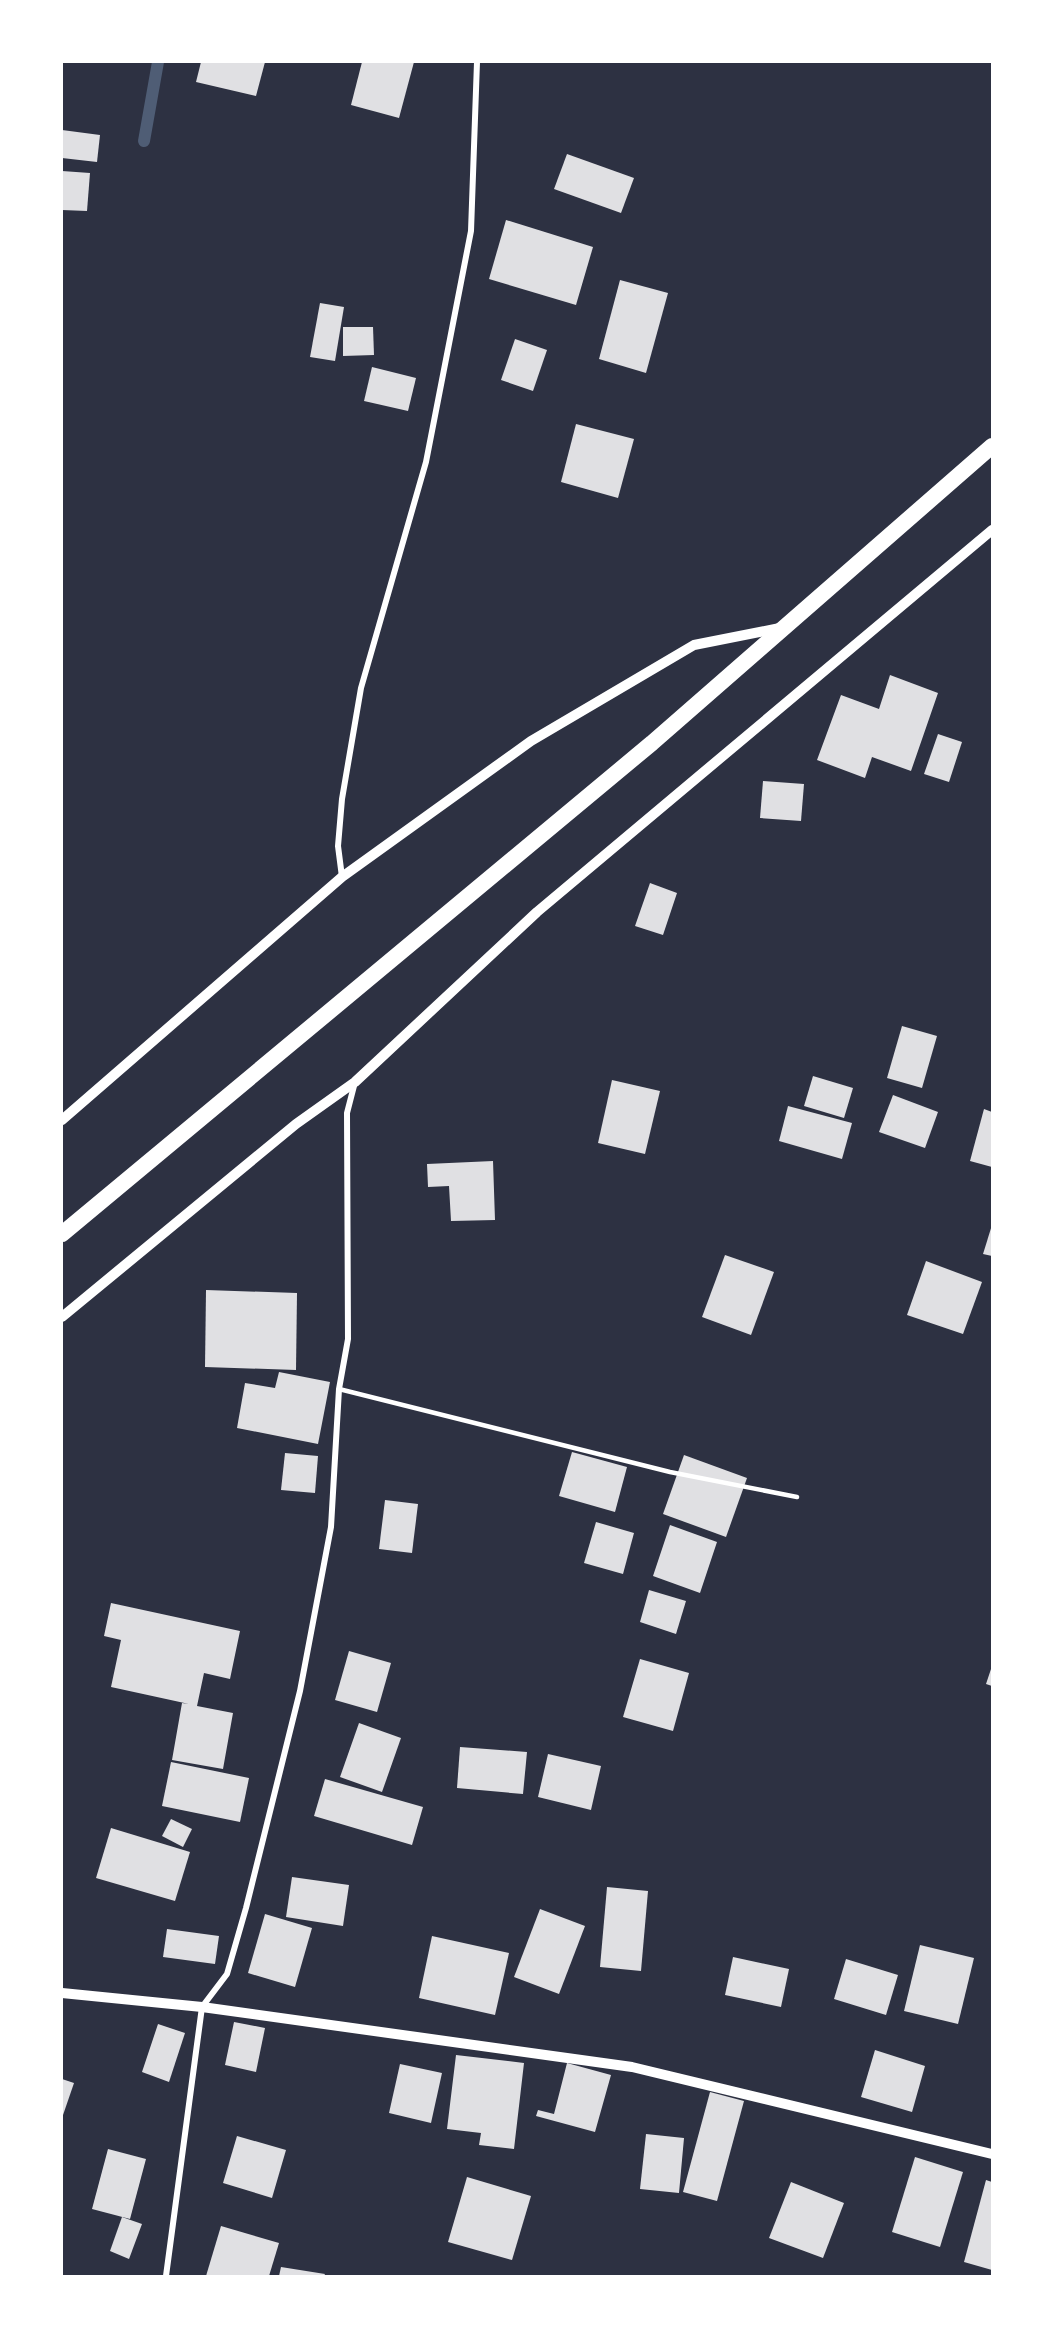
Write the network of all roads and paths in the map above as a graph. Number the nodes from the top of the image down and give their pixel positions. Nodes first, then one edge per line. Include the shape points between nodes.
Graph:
1 (477, 62) edge
2 (993, 446) edge
3 (993, 530) edge
4 (784, 627) junction
5 (342, 877) junction
6 (355, 1082) junction
7 (62, 1120) edge
8 (62, 1234) edge
9 (62, 1317) edge
10 (339, 1389) junction
11 (797, 1497) dead end
12 (62, 1993) edge
13 (202, 2007) junction
14 (993, 2154) edge
15 (166, 2277) edge

1 - 5 street via 471,231 426,462 361,687 342,799 338,846
2 - 4 highway
3 - 6 street via 537,912
4 - 5 street via 694,645 531,741
4 - 8 highway via 652,742
5 - 7 street
6 - 9 street via 296,1124
6 - 10 street via 347,1113 348,1339
10 - 11 lane via 670,1472
10 - 13 street via 331,1527 300,1691 227,1974
12 - 13 street
13 - 14 street via 632,2067
13 - 15 street

